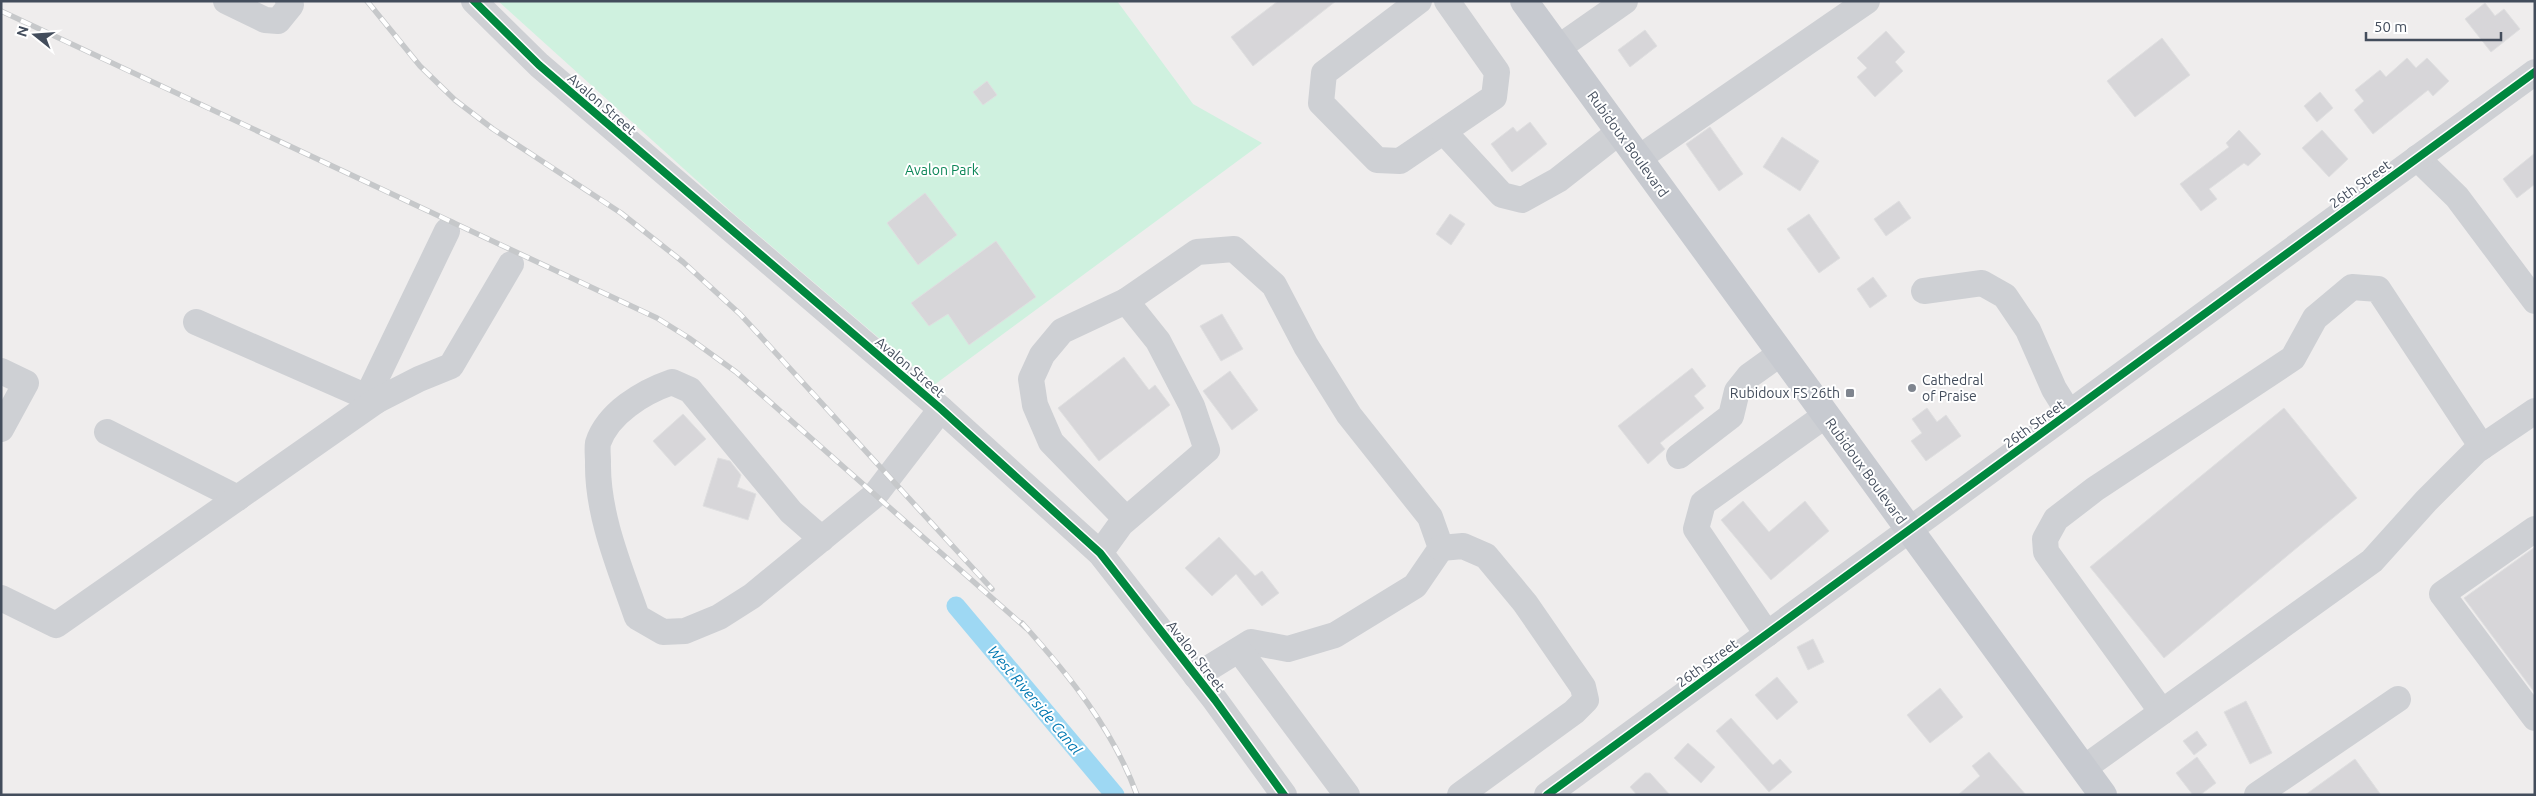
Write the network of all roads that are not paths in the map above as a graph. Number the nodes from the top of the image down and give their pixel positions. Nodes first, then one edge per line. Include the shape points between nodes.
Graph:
1 (226, 1) edge
2 (288, 1) edge
3 (474, 1) edge
4 (1418, 1) edge
5 (1447, 1) edge
6 (1524, 1) edge
7 (1868, 1) edge
8 (1611, 5) edge
9 (1558, 48) junction
10 (2535, 72) edge
11 (1444, 132) junction
12 (1619, 132) junction
13 (1638, 158) junction
14 (2418, 158) junction
15 (446, 231) dead end
16 (511, 264) dead end
17 (1924, 291) dead end
18 (2535, 300) edge
19 (1126, 301) junction
20 (196, 322) dead end
21 (1780, 353) junction
22 (1, 370) edge
23 (372, 399) junction
24 (941, 409) junction
25 (2535, 411) edge
26 (2069, 413) junction
27 (1826, 415) junction
28 (1, 429) edge
29 (107, 432) dead end
30 (2482, 446) junction
31 (1679, 456) dead end
32 (238, 498) junction
33 (1126, 519) junction
34 (1910, 530) junction
35 (2535, 530) edge
36 (822, 539) junction
37 (1441, 548) junction
38 (1100, 553) junction
39 (1, 598) edge
40 (1767, 634) junction
41 (1239, 650) junction
42 (1196, 676) junction
43 (2398, 700) dead end
44 (2162, 712) junction
45 (2535, 718) edge
46 (2084, 768) junction
47 (1284, 795) edge
48 (1347, 795) edge
49 (1460, 795) edge
50 (1547, 795) edge
51 (2103, 795) edge
52 (2257, 795) edge

1 - 2 street via 266,20 278,21 291,5
3 - 24 street, Avalon Street via 554,78
4 - 11 street via 1324,72 1321,103 1377,160 1400,160
5 - 11 street via 1497,72 1494,97
6 - 9 main road, Rubidoux Boulevard
7 - 13 street
8 - 9 street
9 - 12 main road, Rubidoux Boulevard
10 - 14 street, 26th Street
11 - 12 street via 1502,195 1522,200 1558,180
12 - 13 main road, Rubidoux Boulevard
13 - 21 main road, Rubidoux Boulevard
14 - 18 street via 2457,197
14 - 26 street, 26th Street
15 - 23 street
16 - 23 street via 451,366
17 - 26 street via 1982,283 2005,296 2028,330 2054,389
19 - 33 street via 1158,341 1192,406 1207,450
19 - 33 street via 1062,331 1042,355 1031,379 1035,405 1051,442
19 - 37 street via 1197,252 1234,249 1274,285 1306,346 1349,415 1430,517
20 - 23 street
21 - 27 main road, Rubidoux Boulevard
21 - 31 street via 1749,376 1738,391 1731,416
22 - 28 street via 26,382
23 - 32 street
24 - 36 street via 876,495
24 - 38 street, Avalon Street
25 - 30 street
26 - 34 street, 26th Street
27 - 34 main road, Rubidoux Boulevard
27 - 40 street via 1703,503 1696,529
29 - 32 street
30 - 44 street via 2372,561
30 - 44 street via 2378,289 2352,287 2315,318 2293,358 2095,489 2056,519 2045,538 2046,552
32 - 39 street via 56,625
33 - 38 street
34 - 40 street, 26th Street
34 - 46 main road, Rubidoux Boulevard
35 - 45 street via 2442,594
36 - 36 street via 790,512 690,390 672,382 656,388 612,417 598,444 597,482 610,536 637,617 663,632 685,631 719,617 752,596
37 - 41 street via 1416,586 1335,635 1288,649 1251,642
37 - 49 street via 1462,546 1486,556 1525,603 1583,687 1586,700
38 - 42 street, Avalon Street
40 - 50 street, 26th Street
41 - 42 street
41 - 48 street
42 - 47 street, Avalon Street
43 - 52 street
44 - 46 street
46 - 51 main road, Rubidoux Boulevard

